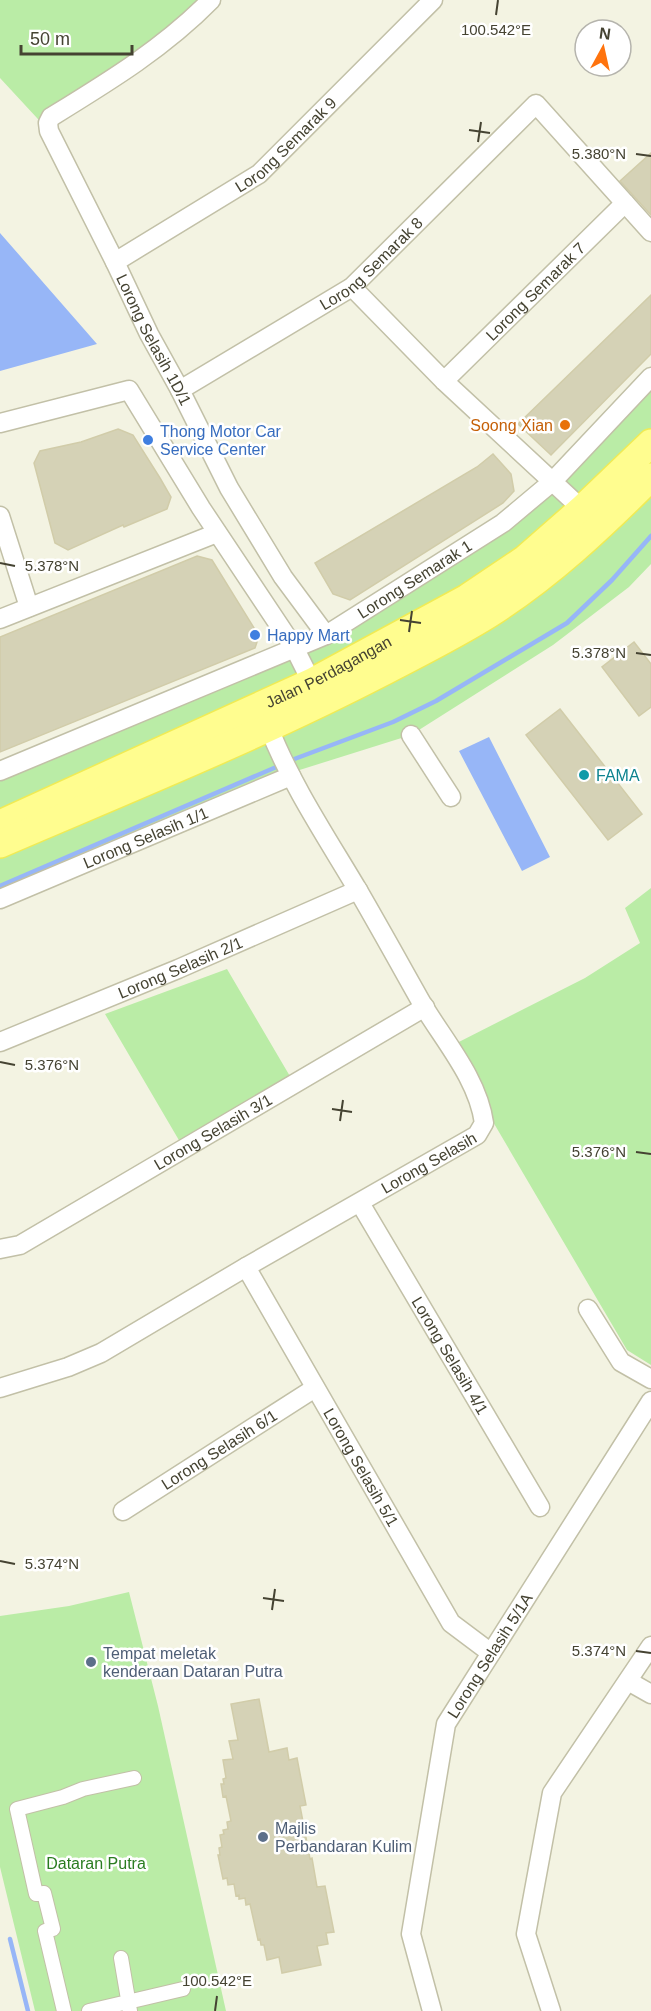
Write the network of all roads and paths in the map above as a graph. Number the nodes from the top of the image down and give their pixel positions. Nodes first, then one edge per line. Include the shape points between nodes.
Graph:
1 (211, 0) edge
2 (433, 0) edge
3 (625, 203) junction
4 (651, 232) edge
5 (115, 262) junction
6 (352, 287) junction
7 (651, 377) edge
8 (444, 381) junction
9 (180, 390) junction
10 (0, 423) edge
11 (651, 443) edge
12 (651, 477) edge
13 (552, 482) junction
14 (582, 509) junction
15 (0, 516) edge
16 (217, 533) junction
17 (29, 607) junction
18 (0, 619) edge
19 (326, 635) junction
20 (295, 649) junction
21 (316, 693) junction
22 (411, 735) dead end
23 (273, 737) junction
24 (0, 771) edge
25 (291, 776) junction
26 (451, 797) dead end
27 (0, 824) edge
28 (0, 844) edge
29 (358, 890) junction
30 (0, 899) edge
31 (425, 1007) junction
32 (0, 1042) edge
33 (360, 1203) junction
34 (0, 1249) edge
35 (246, 1267) junction
36 (588, 1309) dead end
37 (651, 1379) edge
38 (0, 1388) edge
39 (315, 1388) junction
40 (651, 1401) edge
41 (540, 1507) dead end
42 (123, 1511) dead end
43 (651, 1646) edge
44 (491, 1653) junction
45 (628, 1681) junction
46 (651, 1694) edge
47 (134, 1778) dead end
48 (121, 1958) dead end
49 (183, 1989) dead end
50 (129, 2006) edge
51 (64, 2011) edge
52 (89, 2011) edge
53 (432, 2011) edge
54 (551, 2011) edge

1 - 5 street, Lorong Selasih 1D/1 via 129,69 51,117 48,123
2 - 5 street, Lorong Semarak 9 via 259,174
3 - 4 street
3 - 6 street, Lorong Semarak 8 via 536,104
3 - 8 street, Lorong Semarak 7
5 - 9 street, Lorong Selasih 1D/1
6 - 8 street
6 - 9 street, Lorong Semarak 8
7 - 13 street, Lorong Semarak 1
8 - 13 street
9 - 19 street, Lorong Selasih 1D/1 via 229,488 283,577
10 - 16 street via 129,390
11 - 14 main road, Jalan Perdagangan
12 - 21 main road, Jalan Perdagangan via 543,576 489,614
13 - 14 street
13 - 19 street, Lorong Semarak 1 via 504,523
14 - 21 main road, Jalan Perdagangan via 525,559
15 - 17 street
16 - 17 street
16 - 20 street
17 - 18 street
19 - 20 street, Lorong Semarak 1
20 - 21 street
20 - 24 street, Lorong Semarak 1
21 - 23 main road, Jalan Perdagangan
21 - 27 main road, Jalan Perdagangan
22 - 26 street
23 - 25 street, Lorong Selasih
23 - 28 main road, Jalan Perdagangan
25 - 29 street, Lorong Selasih
25 - 30 street, Lorong Selasih 1/1
29 - 31 street, Lorong Selasih
29 - 32 street, Lorong Selasih 2/1
31 - 33 street, Lorong Selasih via 480,1102 484,1123 477,1135
31 - 34 street, Lorong Selasih 3/1 via 20,1245
33 - 35 street, Lorong Selasih
33 - 41 street, Lorong Selasih 4/1
35 - 38 street, Lorong Selasih via 101,1353
35 - 39 street, Lorong Selasih 5/1
36 - 37 street via 621,1362
39 - 42 street, Lorong Selasih 6/1
39 - 44 street, Lorong Selasih 5/1 via 451,1623
40 - 44 street, Lorong Selasih 5/1A
43 - 45 street
44 - 53 street, Lorong Selasih 5/1A via 446,1724 411,1934
45 - 46 street
45 - 54 street via 552,1793 526,1934
47 - 51 street via 17,1809 36,1894 44,1893 53,1929 45,1931
48 - 50 street
49 - 50 street
50 - 52 street

